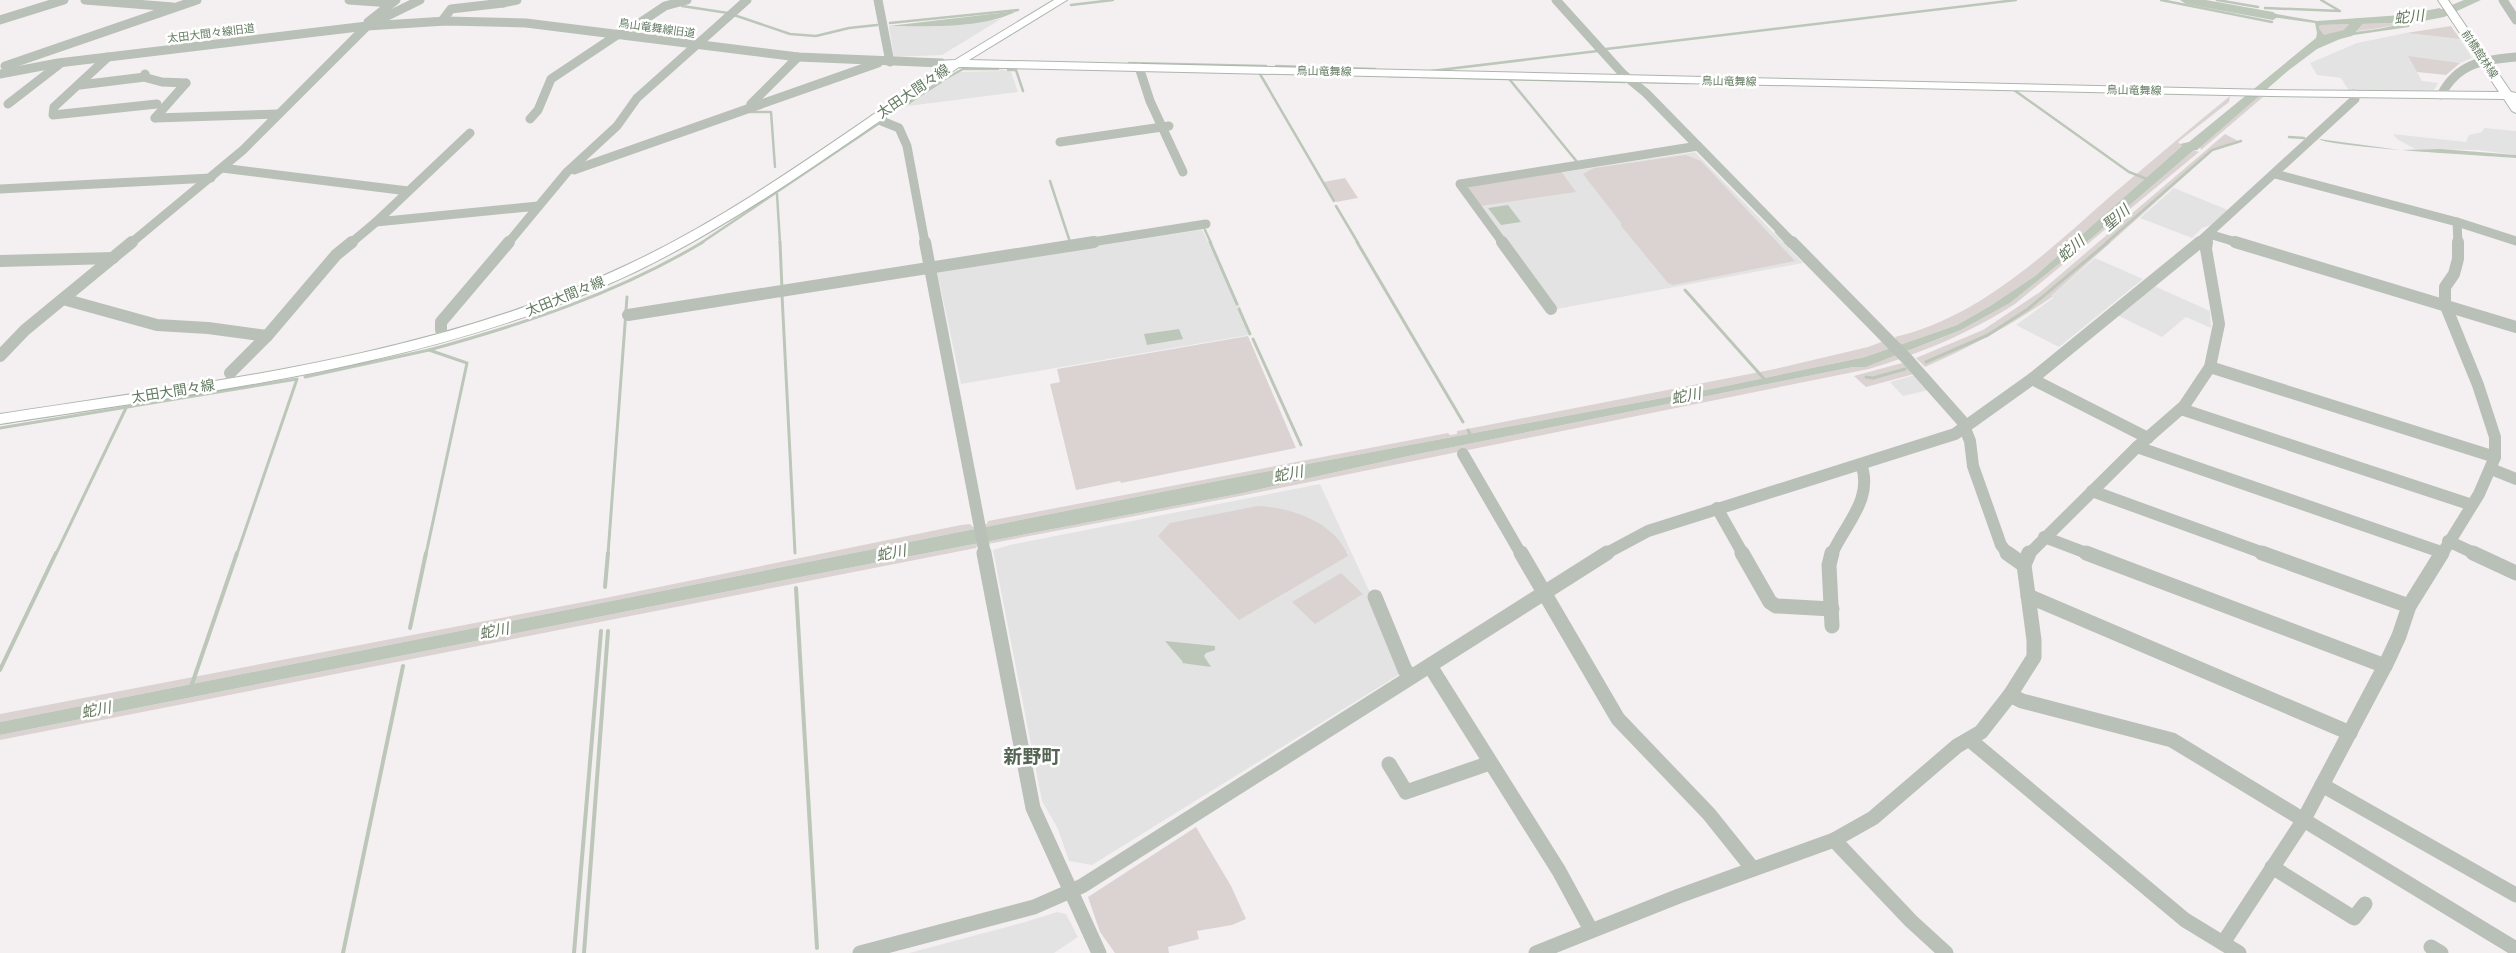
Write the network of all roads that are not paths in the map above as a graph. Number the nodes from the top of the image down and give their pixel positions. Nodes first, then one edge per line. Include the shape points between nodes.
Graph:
1 (64, 0) edge
2 (85, 0) edge
3 (197, 0) edge
4 (349, 0) edge
5 (420, 0) edge
6 (517, 0) edge
7 (687, 0) edge
8 (747, 0) edge
9 (878, 0) edge
10 (1050, 0) edge
11 (1062, 0) edge
12 (1556, 0) edge
13 (2503, 0) edge
14 (394, 1) edge
15 (503, 1) edge
16 (2444, 2) edge
17 (178, 7) junction
18 (2455, 18) joint
19 (0, 20) edge
20 (2516, 20) edge
21 (442, 21) junction
22 (367, 26) junction
23 (621, 34) junction
24 (696, 45) junction
25 (108, 57) junction
26 (798, 57) junction
27 (2516, 57) edge
28 (2483, 61) junction
29 (878, 62) junction
30 (890, 62) junction
31 (61, 63) junction
32 (949, 63) junction
33 (1143, 67) junction
34 (0, 68) edge
35 (0, 74) edge
36 (1628, 78) junction
37 (80, 85) junction
38 (2353, 94) junction
39 (2441, 95) junction
40 (2512, 97) edge
41 (8, 104) dead end
42 (157, 104) dead end
43 (753, 107) junction
44 (2516, 109) edge
45 (278, 114) junction
46 (874, 118) junction
47 (530, 119) dead end
48 (470, 133) dead end
49 (1060, 142) dead end
50 (1698, 146) junction
51 (222, 168) junction
52 (566, 172) junction
53 (2275, 174) junction
54 (211, 178) junction
55 (0, 189) edge
56 (408, 191) junction
57 (538, 206) junction
58 (376, 222) junction
59 (2457, 222) junction
60 (1206, 224) dead end
61 (2209, 234) junction
62 (2516, 241) edge
63 (113, 258) junction
64 (0, 261) edge
65 (929, 267) junction
66 (63, 299) junction
67 (2444, 304) junction
68 (1551, 309) dead end
69 (628, 314) dead end
70 (2516, 327) edge
71 (442, 330) junction
72 (267, 336) junction
73 (0, 356) edge
74 (2210, 367) junction
75 (230, 373) junction
76 (2032, 379) junction
77 (2181, 409) junction
78 (0, 410) edge
79 (0, 419) edge
80 (1966, 428) junction
81 (2148, 438) junction
82 (2137, 447) junction
83 (1463, 454) dead end
84 (2493, 463) junction
85 (1861, 464) junction
86 (2516, 478) edge
87 (2092, 491) junction
88 (2472, 505) junction
89 (1717, 508) junction
90 (2044, 537) junction
91 (2445, 547) junction
92 (2024, 565) junction
93 (2516, 573) edge
94 (1545, 591) junction
95 (2028, 596) junction
96 (1375, 597) dead end
97 (2409, 606) junction
98 (1832, 609) junction
99 (1832, 626) dead end
100 (1430, 666) junction
101 (2385, 666) junction
102 (1411, 677) junction
103 (2010, 695) junction
104 (2350, 732) junction
105 (1970, 740) junction
106 (1490, 763) junction
107 (1390, 764) dead end
108 (2322, 785) junction
109 (2303, 821) junction
110 (1834, 840) junction
111 (2272, 868) junction
112 (1753, 869) junction
113 (1069, 892) junction
114 (2516, 895) edge
115 (2365, 904) dead end
116 (1591, 930) junction
117 (2223, 943) junction
118 (2516, 949) edge
119 (860, 953) edge
120 (1099, 953) edge
121 (1536, 953) edge
122 (1946, 953) edge
123 (2239, 953) edge

1 - 19 street
2 - 17 street
3 - 17 street
4 - 14 street
5 - 22 street, 太田大間々線旧道
6 - 15 street
7 - 23 street via 665,6
8 - 24 street
9 - 30 street
10 - 32 main road, 太田大間々線 via 980,38
11 - 32 main road, 太田大間々線
12 - 36 street
13 - 20 street
14 - 22 street
15 - 21 street via 451,9
16 - 18 main road, 前橋館林線
17 - 34 street
18 - 28 main road, 前橋館林線
21 - 22 street, 鳥山竜舞線旧道
21 - 23 street, 鳥山竜舞線旧道 via 544,24
22 - 25 street, 太田大間々線旧道
22 - 45 street
23 - 24 street, 鳥山竜舞線旧道
23 - 47 street via 551,79 538,110
24 - 26 street, 鳥山竜舞線旧道
24 - 52 street via 637,98 606,138
25 - 31 street, 太田大間々線旧道
25 - 37 street
26 - 29 street, 鳥山竜舞線旧道
26 - 43 street via 752,104
27 - 28 street
28 - 39 street via 2458,73 2445,84
28 - 40 main road, 前橋館林線
29 - 30 street, 鳥山竜舞線旧道
29 - 43 street
30 - 32 street, 鳥山竜舞線旧道
31 - 35 street, 太田大間々線旧道
31 - 41 street
32 - 33 main road, 鳥山竜舞線
32 - 46 main road, 太田大間々線
32 - 71 main road, 太田大間々線 via 685,232 586,280
33 - 36 main road, 鳥山竜舞線
33 - 49 street via 1138,73 1166,127
36 - 38 main road, 鳥山竜舞線
36 - 50 street
37 - 42 street via 54,107 52,115
37 - 45 street via 118,82 145,75 162,82 186,82 155,118
38 - 39 main road, 鳥山竜舞線
38 - 53 street via 2355,99
39 - 40 main road, 鳥山竜舞線
40 - 44 main road, 前橋館林線
43 - 52 street
45 - 51 street
46 - 65 street via 899,128 905,139
46 - 79 main road, 太田大間々線 via 728,215 668,250 599,283 523,313 372,356 305,370
48 - 56 street
50 - 68 street via 1460,184
50 - 80 street via 1905,357
51 - 54 street
51 - 56 street
52 - 57 street
53 - 59 street
53 - 61 street
54 - 55 street
54 - 63 street
56 - 58 street
57 - 58 street
57 - 71 street via 441,322
58 - 72 street via 336,255
59 - 62 street
59 - 67 street via 2458,259 2454,274 2445,287
60 - 65 street
61 - 67 street
61 - 74 street via 2206,249 2219,324
61 - 76 street
63 - 64 street
63 - 66 street
65 - 69 street
65 - 113 street via 1033,808
66 - 72 street via 157,325
66 - 73 street via 25,330
67 - 70 street
67 - 84 street via 2495,437
71 - 75 main road, 太田大間々線 via 377,347
72 - 75 street
74 - 77 street
74 - 84 street
75 - 78 main road, 太田大間々線
76 - 80 street
76 - 81 street
77 - 81 street
77 - 88 street
80 - 85 street
80 - 92 street via 1973,466 2001,545
81 - 82 street
82 - 87 street
82 - 91 street
83 - 94 street
84 - 86 street
84 - 88 street
85 - 89 street
85 - 98 street via 1865,471 1862,500 1829,560
87 - 90 street
87 - 97 street
88 - 91 street
89 - 94 street via 1645,532
89 - 98 street via 1770,602 1776,606
90 - 92 street via 2030,551
90 - 101 street
91 - 93 street
91 - 97 street
92 - 95 street
94 - 100 street
94 - 112 street via 1618,719 1709,814
95 - 103 street via 2034,656
95 - 104 street
96 - 102 street via 1404,670
97 - 101 street
98 - 99 street
100 - 102 street
100 - 106 street
101 - 104 street
102 - 113 street
103 - 105 street via 1981,732
103 - 109 street via 2022,701 2172,740
104 - 108 street
105 - 110 street via 1957,746 1873,818
105 - 117 street via 2185,920
106 - 107 street via 1406,792
106 - 116 street via 1559,871
108 - 109 street
108 - 114 street
109 - 111 street
109 - 118 street
110 - 112 street
110 - 122 street via 1910,921
111 - 115 street via 2354,918
111 - 117 street
112 - 116 street
113 - 119 street via 1034,907
113 - 120 street
116 - 121 street
117 - 123 street

